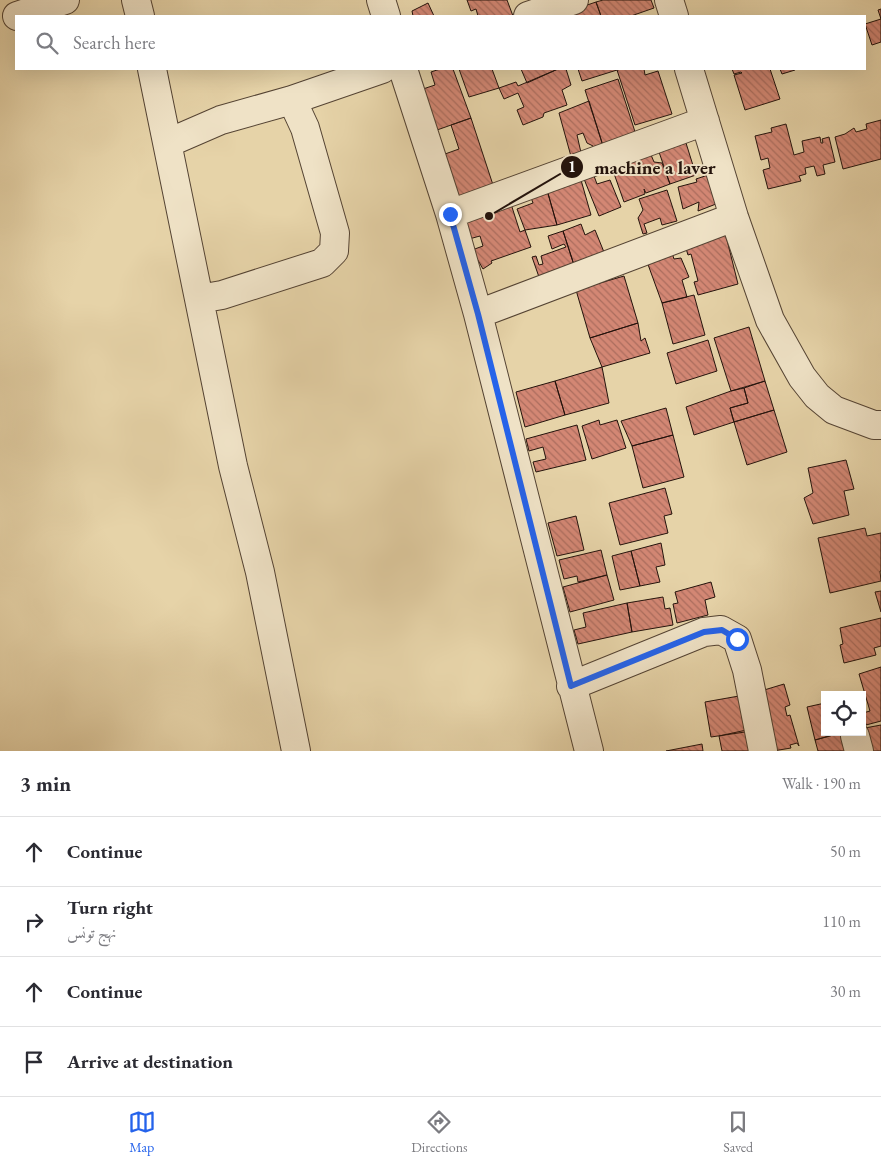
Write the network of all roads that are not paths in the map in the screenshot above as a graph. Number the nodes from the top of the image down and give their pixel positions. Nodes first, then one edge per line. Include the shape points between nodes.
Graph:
1 (65, 0) edge
2 (136, 0) edge
3 (381, 0) edge
4 (574, 0) edge
5 (20, 15) edge
6 (140, 15) edge
7 (386, 15) edge
8 (531, 15) edge
9 (15, 17) edge
10 (0, 22) edge
11 (152, 70) edge
12 (379, 70) edge
13 (403, 70) edge
14 (689, 70) edge
15 (292, 100) junction
16 (704, 121) junction
17 (168, 143) junction
18 (450, 214) junction
19 (734, 217) junction
20 (199, 298) junction
21 (478, 314) junction
22 (881, 425) edge
23 (571, 686) junction
24 (296, 751) edge
25 (589, 751) edge
26 (763, 751) edge

1 - 5 street
2 - 6 street
3 - 7 street
4 - 8 street
9 - 10 street
11 - 17 street
12 - 15 street
13 - 18 street
14 - 16 street
15 - 17 street via 221,120
15 - 20 street via 304,128 336,234 334,251 322,263 222,295
16 - 18 street
16 - 19 street
17 - 20 street
18 - 21 street
19 - 21 street
19 - 22 street via 770,320 802,377 834,410
20 - 24 street
21 - 23 street
23 - 25 street
23 - 26 street via 704,632 722,630 737,639 745,662

